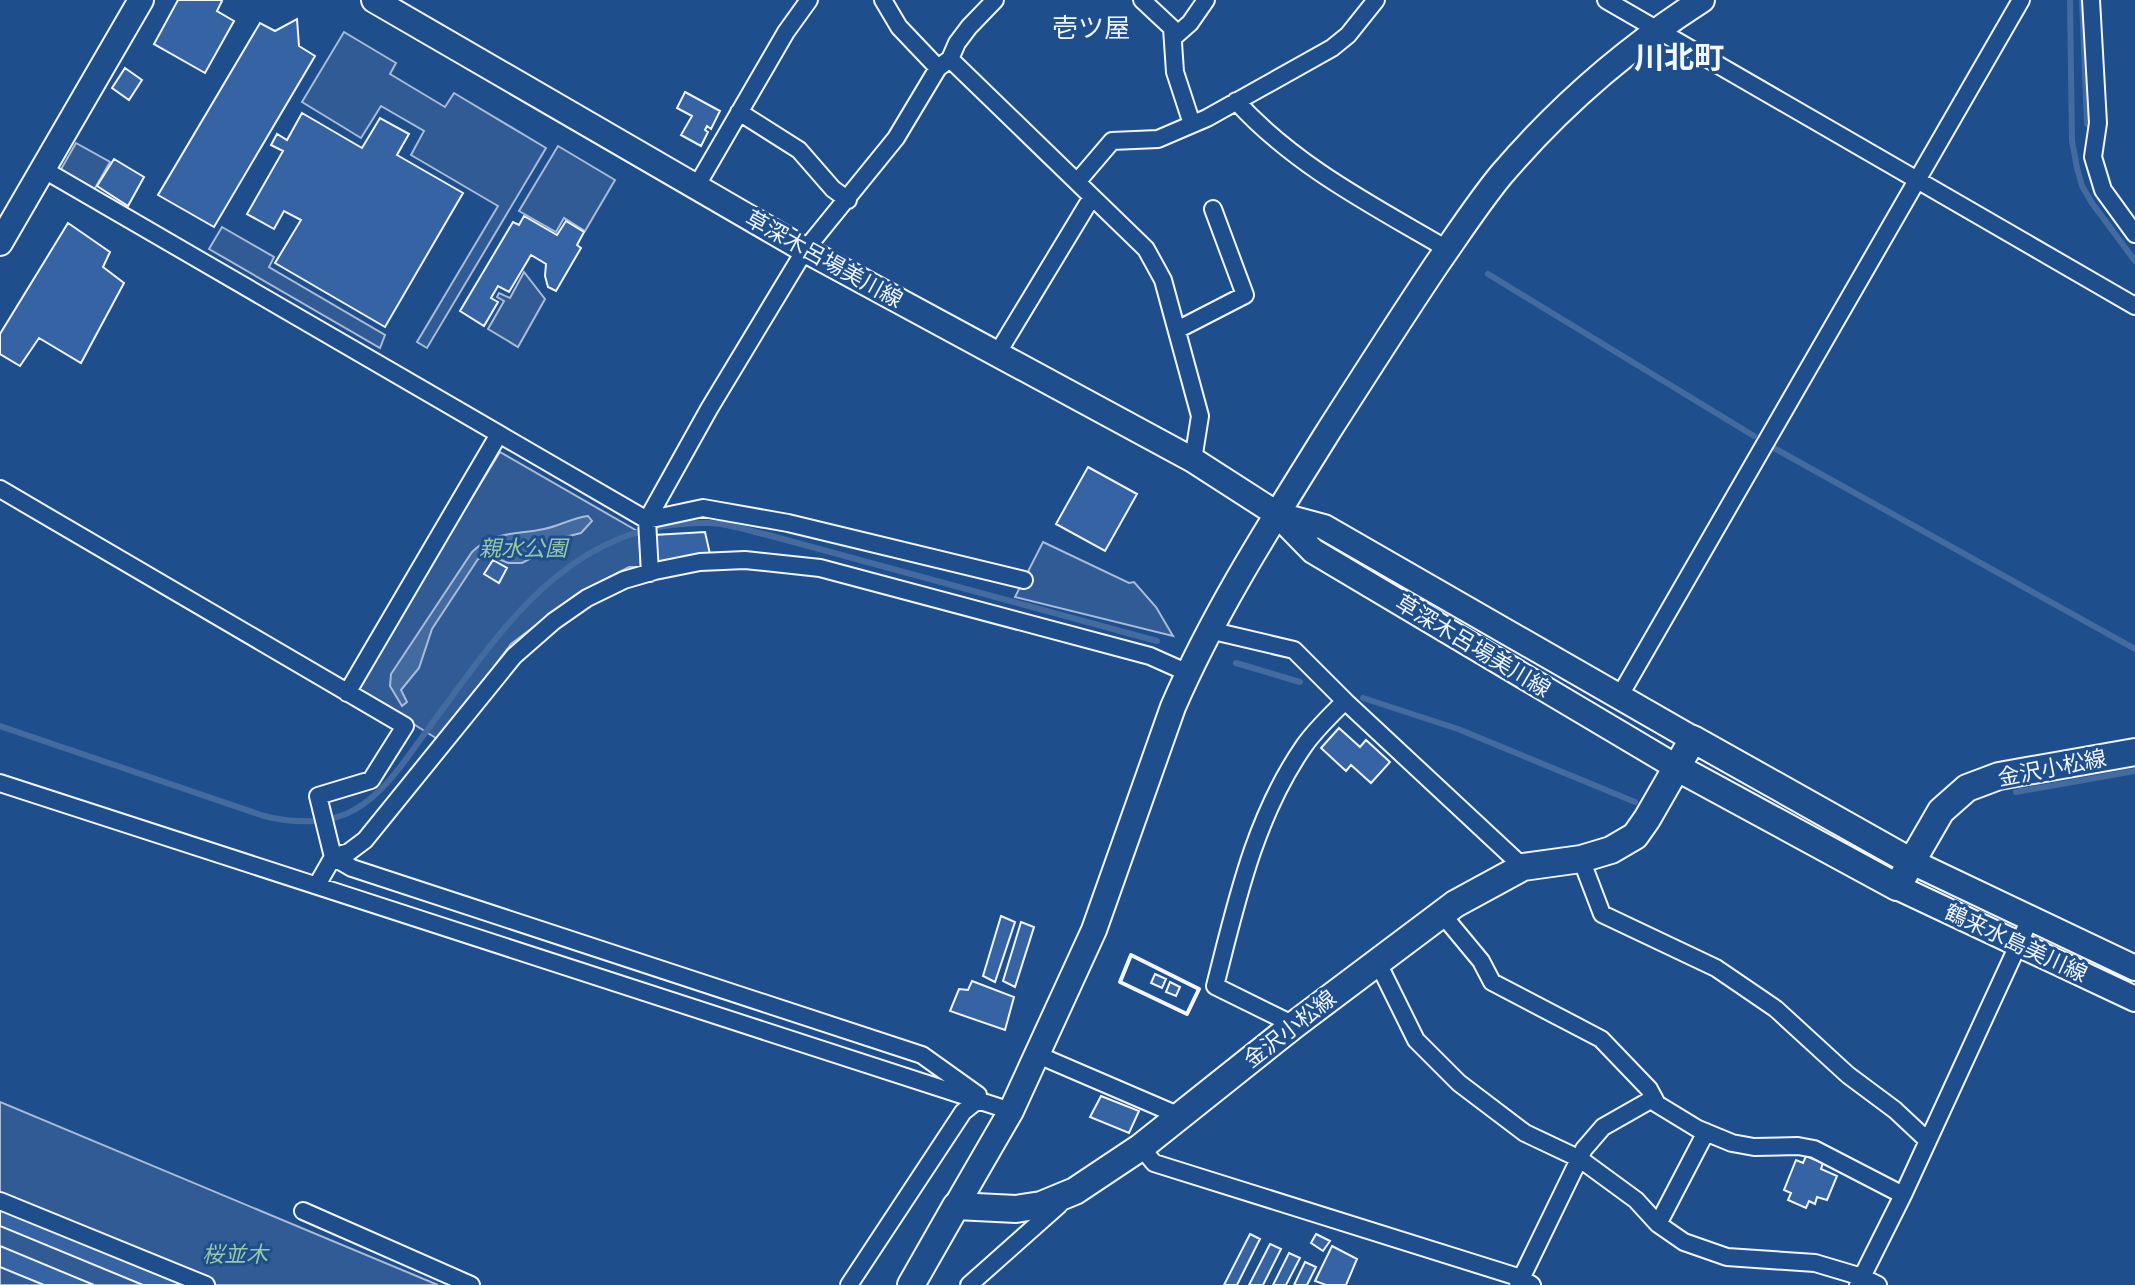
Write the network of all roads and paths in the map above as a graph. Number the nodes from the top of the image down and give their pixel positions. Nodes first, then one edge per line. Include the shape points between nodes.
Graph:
1 (141, 0) edge
2 (374, 0) edge
3 (809, 0) edge
4 (883, 0) edge
5 (995, 0) edge
6 (1142, 0) edge
7 (1206, 0) edge
8 (1376, 0) edge
9 (1606, 0) edge
10 (1702, 0) edge
11 (2021, 0) edge
12 (2091, 0) edge
13 (1655, 30) junction
14 (1173, 38) junction
15 (944, 63) junction
16 (1236, 101) junction
17 (739, 112) junction
18 (1192, 124) junction
19 (41, 168) junction
20 (1917, 178) junction
21 (1077, 182) junction
22 (696, 187) junction
23 (1092, 197) junction
24 (848, 200) junction
25 (1213, 209) dead end
26 (2135, 234) edge
27 (0, 243) edge
28 (1447, 249) junction
29 (805, 250) junction
30 (2135, 306) edge
31 (1177, 330) junction
32 (997, 354) junction
33 (499, 434) junction
34 (1193, 460) junction
35 (0, 489) edge
36 (1277, 514) junction
37 (647, 520) junction
38 (650, 573) junction
39 (1024, 580) dead end
40 (1209, 630) junction
41 (1188, 673) junction
42 (347, 693) junction
43 (1619, 697) junction
44 (1345, 701) junction
45 (1693, 739) junction
46 (2135, 752) edge
47 (1678, 768) junction
48 (0, 783) edge
49 (331, 849) junction
50 (1581, 859) junction
51 (1910, 861) junction
52 (1523, 867) junction
53 (317, 885) junction
54 (1897, 887) junction
55 (1442, 914) junction
56 (2030, 919) junction
57 (2017, 944) junction
58 (1377, 961) junction
59 (2135, 968) edge
60 (2135, 999) edge
61 (1294, 1025) junction
62 (1038, 1055) junction
63 (1654, 1098) junction
64 (982, 1100) junction
65 (1011, 1111) junction
66 (1180, 1116) junction
67 (1706, 1132) junction
68 (1927, 1140) junction
69 (1141, 1147) junction
70 (1580, 1159) junction
71 (1075, 1191) junction
72 (1903, 1195) junction
73 (0, 1201) edge
74 (956, 1206) junction
75 (303, 1211) dead end
76 (1658, 1224) junction
77 (1860, 1281) edge
78 (1524, 1283) edge
79 (206, 1285) edge
80 (471, 1285) edge
81 (849, 1285) edge
82 (911, 1285) edge
83 (969, 1285) edge
84 (1878, 1285) edge

1 - 19 main road
2 - 22 main road, 草深木呂場美川線
3 - 17 street
4 - 15 street via 899,27
5 - 15 street
6 - 14 street via 1172,28
7 - 14 street
8 - 16 street via 1332,48
9 - 13 street
10 - 13 main road
11 - 20 street
12 - 26 street via 2098,123 2093,157 2103,190
13 - 20 street
13 - 28 main road via 1525,147
14 - 18 street via 1175,72
15 - 21 street
15 - 24 street
16 - 18 street
16 - 28 street via 1301,161
17 - 22 street
17 - 24 street via 799,150
18 - 21 street via 1158,139 1112,141
19 - 27 main road
19 - 33 street
20 - 30 street
20 - 43 street
21 - 23 street
22 - 29 main road, 草深木呂場美川線
23 - 31 street via 1146,249 1163,280
23 - 32 street
24 - 29 street
25 - 31 street via 1245,295
28 - 36 main road
29 - 32 main road, 草深木呂場美川線
29 - 37 street
31 - 34 street via 1200,416
32 - 34 main road, 草深木呂場美川線
33 - 37 street
33 - 42 street
34 - 36 main road, 草深木呂場美川線
35 - 42 street
36 - 40 main road
36 - 43 main road, 草深木呂場美川線 via 1324,527
36 - 47 main road, 草深木呂場美川線 via 1313,551
37 - 38 street
37 - 39 street via 703,508
38 - 41 street via 700,562 745,560 820,568 1150,656
38 - 49 street via 587,598 554,621 514,656 365,840 349,852
40 - 41 main road
40 - 44 street via 1294,650
41 - 62 main road via 1094,930
42 - 49 street via 405,726 371,780 318,796
43 - 45 main road, 草深木呂場美川線
44 - 52 street
44 - 61 street via 1304,745 1268,808 1243,876 1215,986
45 - 47 main road, 金沢小松線
45 - 51 main road
46 - 51 main road, 金沢小松線 via 1999,776 1967,788 1941,811
47 - 50 main road, 金沢小松線 via 1635,836
47 - 54 main road
48 - 53 street
49 - 53 street
49 - 64 street via 352,868 922,1055
50 - 52 main road, 金沢小松線
50 - 68 street via 1602,914 1716,968 1776,1009
51 - 54 main road, 金沢小松線
51 - 56 main road, 鶴来水島美川線
52 - 55 main road, 金沢小松線
53 - 64 street
54 - 57 main road, 鶴来水島美川線
55 - 58 main road, 金沢小松線
55 - 63 street via 1492,982 1601,1039
56 - 57 street
56 - 59 main road, 鶴来水島美川線
57 - 60 main road, 鶴来水島美川線
57 - 68 street
58 - 61 main road, 金沢小松線
58 - 70 street via 1416,1040 1459,1083 1525,1133
61 - 66 main road, 金沢小松線
62 - 65 main road
62 - 66 street
63 - 67 street
63 - 70 street via 1603,1127
64 - 65 street
64 - 81 street via 963,1112
65 - 74 main road
66 - 69 main road, 金沢小松線
67 - 72 street via 1754,1147 1814,1149
67 - 76 street
68 - 72 street
69 - 71 main road, 金沢小松線
69 - 78 street via 1154,1163
70 - 76 street via 1636,1200
70 - 78 street
71 - 74 main road, 金沢小松線 via 1016,1209
71 - 83 street
72 - 77 street
73 - 79 street
74 - 82 main road
75 - 80 street
76 - 77 street via 1684,1242 1727,1257 1815,1263
77 - 84 street

